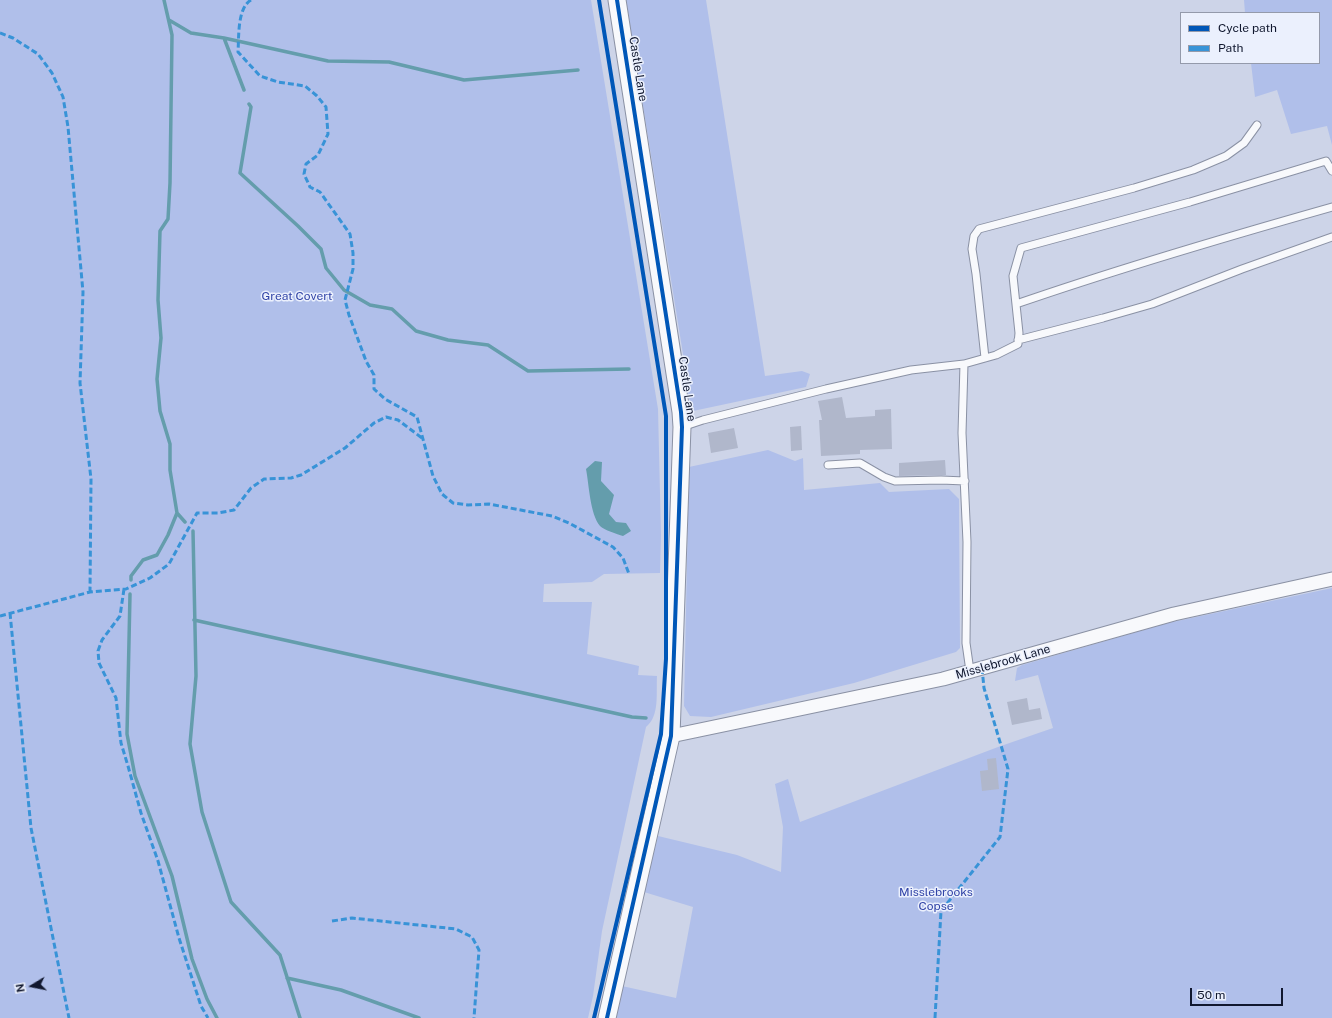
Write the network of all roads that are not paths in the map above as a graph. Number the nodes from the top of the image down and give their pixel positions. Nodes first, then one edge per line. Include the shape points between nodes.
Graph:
1 (617, 0) edge
2 (1257, 125) dead end
3 (1332, 171) edge
4 (1332, 207) edge
5 (1332, 237) edge
6 (1016, 304) junction
7 (1018, 340) junction
8 (985, 358) junction
9 (964, 364) junction
10 (682, 427) junction
11 (828, 465) dead end
12 (965, 481) junction
13 (1332, 579) edge
14 (970, 671) junction
15 (671, 736) junction
16 (607, 1018) edge

1 - 10 street, Castle Lane
2 - 8 lane via 1244,143 1226,156 1193,170 979,229 974,236 972,249
3 - 6 lane via 1326,161 1190,202 1021,248 1013,276
4 - 6 lane via 1130,266
5 - 7 lane via 1152,304
6 - 7 lane
7 - 8 lane via 1018,344 1007,350
8 - 9 lane
9 - 10 lane via 904,371
9 - 12 lane via 962,433
10 - 15 street, Castle Lane
11 - 12 lane via 860,463 895,481
12 - 14 lane via 966,643
13 - 14 street, Misslebrook Lane via 1174,614
14 - 15 street, Misslebrook Lane via 943,679
15 - 16 street, Castle Lane

